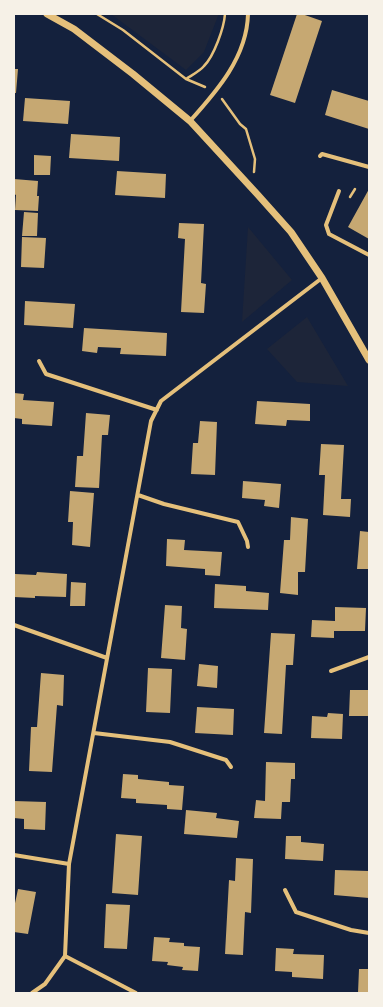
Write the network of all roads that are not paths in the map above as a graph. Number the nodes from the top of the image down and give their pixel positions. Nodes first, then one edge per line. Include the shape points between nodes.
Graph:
1 (48, 14) edge
2 (248, 14) edge
3 (190, 121) junction
4 (320, 156) dead end
5 (369, 167) edge
6 (339, 191) dead end
7 (369, 255) edge
8 (322, 278) junction
9 (369, 360) edge
10 (40, 361) dead end
11 (157, 410) junction
12 (138, 495) junction
13 (248, 547) dead end
14 (14, 625) edge
15 (369, 657) edge
16 (108, 658) junction
17 (331, 671) dead end
18 (94, 733) junction
19 (231, 767) dead end
20 (14, 855) edge
21 (69, 864) junction
22 (285, 890) dead end
23 (369, 932) edge
24 (65, 956) junction
25 (32, 993) edge
26 (136, 993) edge

1 - 3 street via 74,29
2 - 3 street via 248,28 236,62 214,94
3 - 8 street via 291,232
4 - 5 street via 322,154
6 - 7 street via 326,225 329,234
8 - 9 street
8 - 11 street via 161,401
10 - 11 street via 46,374
11 - 12 street via 151,421
12 - 13 street via 238,522
12 - 16 street
14 - 16 street
15 - 17 street
16 - 18 street
18 - 19 street via 170,742 226,760
18 - 21 street
20 - 21 street
21 - 24 street
22 - 23 street via 296,912 351,930
24 - 25 street via 45,984
24 - 26 street

